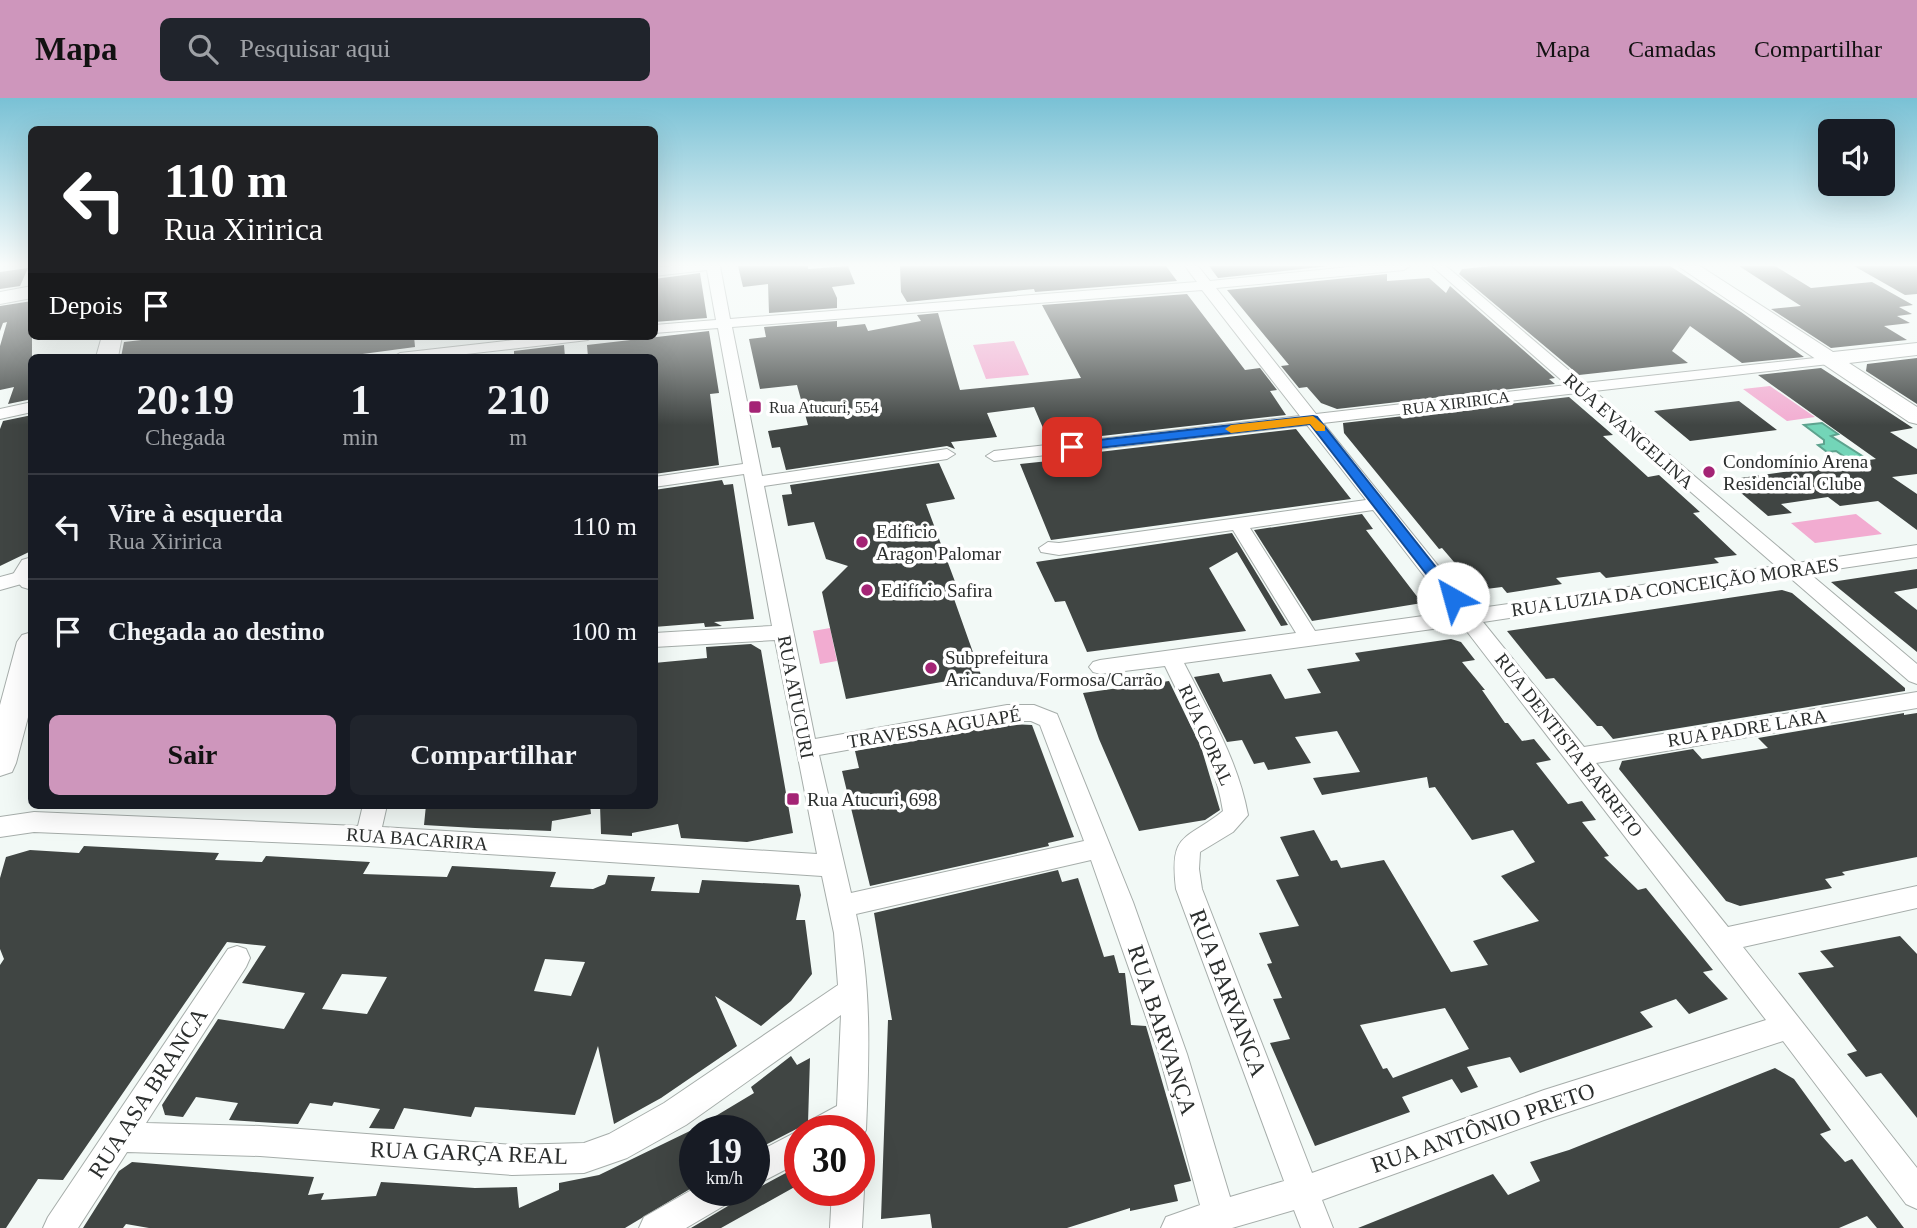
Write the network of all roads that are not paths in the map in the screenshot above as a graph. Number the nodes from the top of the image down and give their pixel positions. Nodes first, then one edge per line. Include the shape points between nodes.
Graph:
1 (758, 319) edge
2 (1233, 319) edge
3 (1499, 319) edge
4 (1768, 319) edge
5 (723, 321) junction
6 (658, 329) edge
7 (544, 340) edge
8 (455, 348) edge
9 (1917, 349) edge
10 (418, 354) edge
11 (1829, 359) junction
12 (1579, 388) junction
13 (28, 408) edge
14 (0, 414) edge
15 (1917, 417) edge
16 (1313, 419) junction
17 (947, 454) dead end
18 (994, 456) dead end
19 (753, 475) junction
20 (658, 482) edge
21 (1379, 504) junction
22 (1238, 523) junction
23 (1048, 548) dead end
24 (1917, 551) edge
25 (1790, 570) junction
26 (28, 575) edge
27 (0, 584) edge
28 (1468, 617) junction
29 (783, 632) junction
30 (1309, 638) junction
31 (658, 640) edge
32 (1171, 657) junction
33 (1100, 667) dead end
34 (1917, 676) edge
35 (27, 679) edge
36 (1917, 700) edge
37 (806, 749) junction
38 (1578, 757) junction
39 (0, 763) edge
40 (374, 809) edge
41 (1236, 815) joint
42 (0, 827) edge
43 (368, 836) junction
44 (1098, 848) junction
45 (833, 866) junction
46 (1917, 897) edge
47 (842, 906) junction
48 (1723, 940) junction
49 (237, 958) dead end
50 (854, 990) junction
51 (1788, 1026) junction
52 (851, 1115) edge
53 (120, 1137) junction
54 (1917, 1193) edge
55 (1289, 1196) junction
56 (693, 1206) edge
57 (847, 1206) edge
58 (1226, 1213) junction
59 (59, 1228) edge
60 (655, 1228) edge
61 (846, 1228) edge
62 (1177, 1228) edge
63 (1317, 1228) edge

1 - 5 street
2 - 16 street, RUA DENTISTA BARRETO
3 - 12 street, RUA EVANGELINA
4 - 11 street
5 - 6 street
5 - 19 street, RUA ATUCURI
7 - 8 street
8 - 10 street
9 - 11 street, RUA XIRIRICA
11 - 12 street, RUA XIRIRICA
11 - 15 street
12 - 16 street, RUA XIRIRICA
12 - 25 street, RUA EVANGELINA
13 - 14 street
16 - 18 street, RUA XIRIRICA
16 - 21 street, RUA DENTISTA BARRETO
17 - 19 street
19 - 20 street
19 - 29 street, RUA ATUCURI
21 - 22 street
21 - 28 street, RUA DENTISTA BARRETO
22 - 23 street
22 - 30 street
24 - 25 street, RUA LUZIA DA CONCEIÇÃO MORAES
25 - 28 street, RUA LUZIA DA CONCEIÇÃO MORAES
25 - 34 street, RUA EVANGELINA
26 - 27 street
28 - 30 street, RUA LUZIA DA CONCEIÇÃO MORAES
28 - 38 street, RUA DENTISTA BARRETO
29 - 31 street
29 - 37 street, RUA ATUCURI
30 - 32 street, RUA LUZIA DA CONCEIÇÃO MORAES
32 - 33 street, RUA LUZIA DA CONCEIÇÃO MORAES
32 - 41 street, RUA CORAL via 1218,757
35 - 39 street
36 - 38 street, RUA PADRE LARA
37 - 44 street, TRAVESSA AGUAPÉ via 1007,713 1041,715 1054,730
37 - 45 street, RUA ATUCURI
38 - 48 street, RUA DENTISTA BARRETO
40 - 43 street
41 - 55 street, RUA BARVANCA via 1191,844 1184,863
42 - 43 street, RUA BACARIRA via 34,822
43 - 45 street, RUA BACARIRA
44 - 47 street
44 - 58 street, RUA BARVANÇA
45 - 47 street, RUA ATUCURI
46 - 48 street
47 - 50 street, RUA ATUCURI
48 - 51 street, RUA DENTISTA BARRETO
49 - 53 street, RUA ASA BRANCA
50 - 52 street, RUA ATUCURI
50 - 53 street, RUA GARÇA REAL via 675,1114 616,1147 584,1158 512,1160 260,1141
51 - 54 street, RUA DENTISTA BARRETO
51 - 55 street, RUA ANTÔNIO PRETO via 1544,1105
53 - 59 street, RUA ASA BRANCA
55 - 58 street, RUA ANTÔNIO PRETO
55 - 63 street, RUA BARVANCA
56 - 60 street
57 - 61 street
58 - 62 street, RUA ANTÔNIO PRETO

